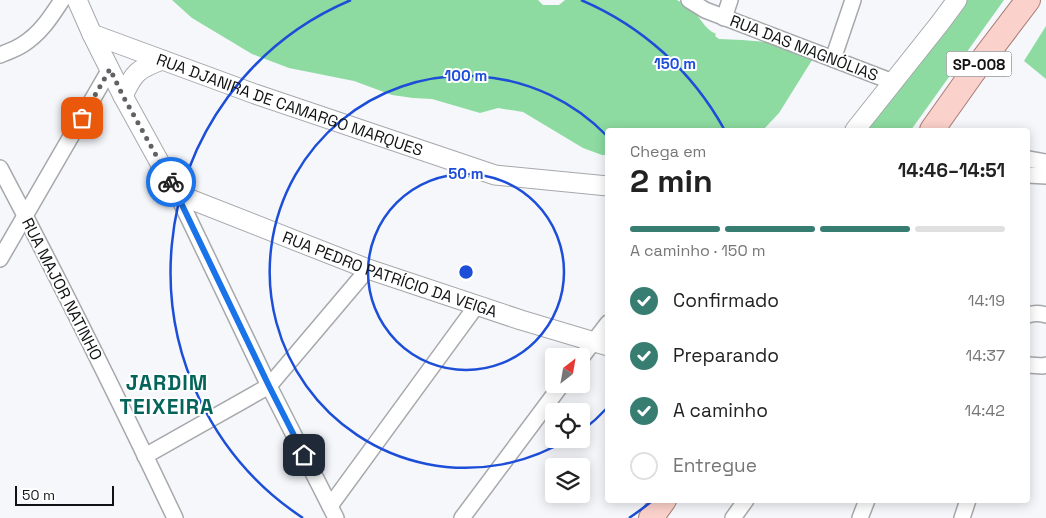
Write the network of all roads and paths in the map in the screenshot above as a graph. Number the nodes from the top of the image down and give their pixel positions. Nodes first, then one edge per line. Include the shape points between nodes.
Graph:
1 (62, 0) edge
2 (77, 0) edge
3 (690, 0) edge
4 (730, 0) edge
5 (853, 0) edge
6 (957, 0) edge
7 (1028, 0) edge
8 (724, 18) junction
9 (92, 34) junction
10 (0, 55) edge
11 (833, 59) junction
12 (162, 60) junction
13 (110, 69) junction
14 (893, 82) junction
15 (123, 96) junction
16 (940, 127) edge
17 (856, 128) edge
18 (1030, 159) edge
19 (1046, 162) edge
20 (0, 168) edge
21 (1030, 175) edge
22 (1046, 176) edge
23 (605, 186) edge
24 (177, 194) junction
25 (26, 216) junction
26 (0, 259) edge
27 (368, 269) junction
28 (477, 306) junction
29 (1030, 314) edge
30 (1046, 315) edge
31 (601, 343) edge
32 (590, 351) edge
33 (1030, 365) edge
34 (1046, 365) edge
35 (269, 386) junction
36 (555, 393) edge
37 (145, 456) junction
38 (662, 503) edge
39 (744, 503) edge
40 (866, 503) edge
41 (967, 503) edge
42 (333, 512) edge
43 (174, 518) edge
44 (462, 518) edge
45 (651, 518) edge
46 (733, 518) edge
47 (860, 518) edge
48 (962, 518) edge

1 - 10 street via 39,32 21,46
2 - 9 street
3 - 8 street, RUA DAS MAGNÓLIAS
4 - 8 street
5 - 11 street
6 - 14 street
7 - 16 main road, SP-008 via 971,75
8 - 11 street, RUA DAS MAGNÓLIAS
9 - 12 street, RUA DJANIRA DE CAMARGO MARQUES
9 - 13 street
11 - 14 street, RUA DAS MAGNÓLIAS
12 - 15 street via 136,74
12 - 23 street, RUA DJANIRA DE CAMARGO MARQUES via 495,175
13 - 15 street
13 - 25 street
14 - 17 street
15 - 24 street
18 - 19 street
20 - 25 street, RUA MAJOR NATINHO
21 - 22 street
24 - 27 street, RUA PEDRO PATRÍCIO DA VEIGA
24 - 35 street
25 - 26 street
25 - 37 street, RUA MAJOR NATINHO
27 - 28 street, RUA PEDRO PATRÍCIO DA VEIGA
27 - 35 street
28 - 31 street, RUA PEDRO PATRÍCIO DA VEIGA
28 - 42 street
29 - 30 street
31 - 32 street
33 - 34 street
35 - 37 street
35 - 42 street
36 - 44 street
37 - 43 street, RUA MAJOR NATINHO
38 - 45 main road
39 - 46 street
40 - 47 street
41 - 48 street

